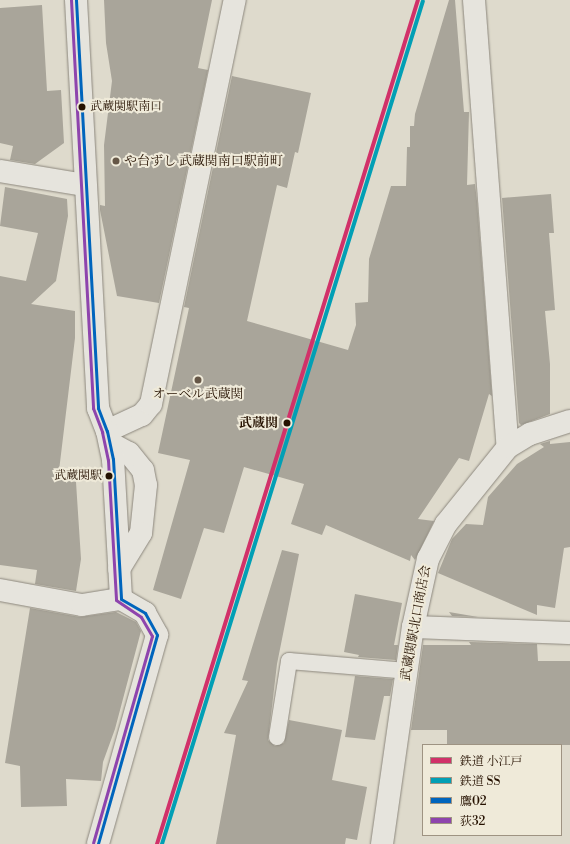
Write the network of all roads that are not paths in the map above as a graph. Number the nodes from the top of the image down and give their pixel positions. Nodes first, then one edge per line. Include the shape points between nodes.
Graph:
1 (76, 0) edge
2 (235, 0) edge
3 (474, 0) edge
4 (0, 171) edge
5 (85, 185) junction
6 (570, 421) edge
7 (108, 437) junction
8 (508, 447) junction
9 (119, 569) junction
10 (0, 590) edge
11 (121, 599) junction
12 (413, 626) junction
13 (570, 633) edge
14 (406, 671) junction
15 (277, 737) dead end
16 (98, 844) edge
17 (382, 844) edge

1 - 5 street
2 - 7 street via 151,404 142,415
3 - 8 street
4 - 5 street
5 - 7 street via 98,408
6 - 8 street, 武蔵関駅北口商店会 via 530,434
7 - 9 street
7 - 9 street via 129,454 143,470 146,485 141,533
8 - 12 street, 武蔵関駅北口商店会 via 446,524 428,560
9 - 11 street
10 - 11 street via 82,605
11 - 16 street via 144,613 157,635
12 - 13 street
12 - 14 street, 武蔵関駅北口商店会
14 - 15 lane via 289,661
14 - 17 street, 武蔵関駅北口商店会

